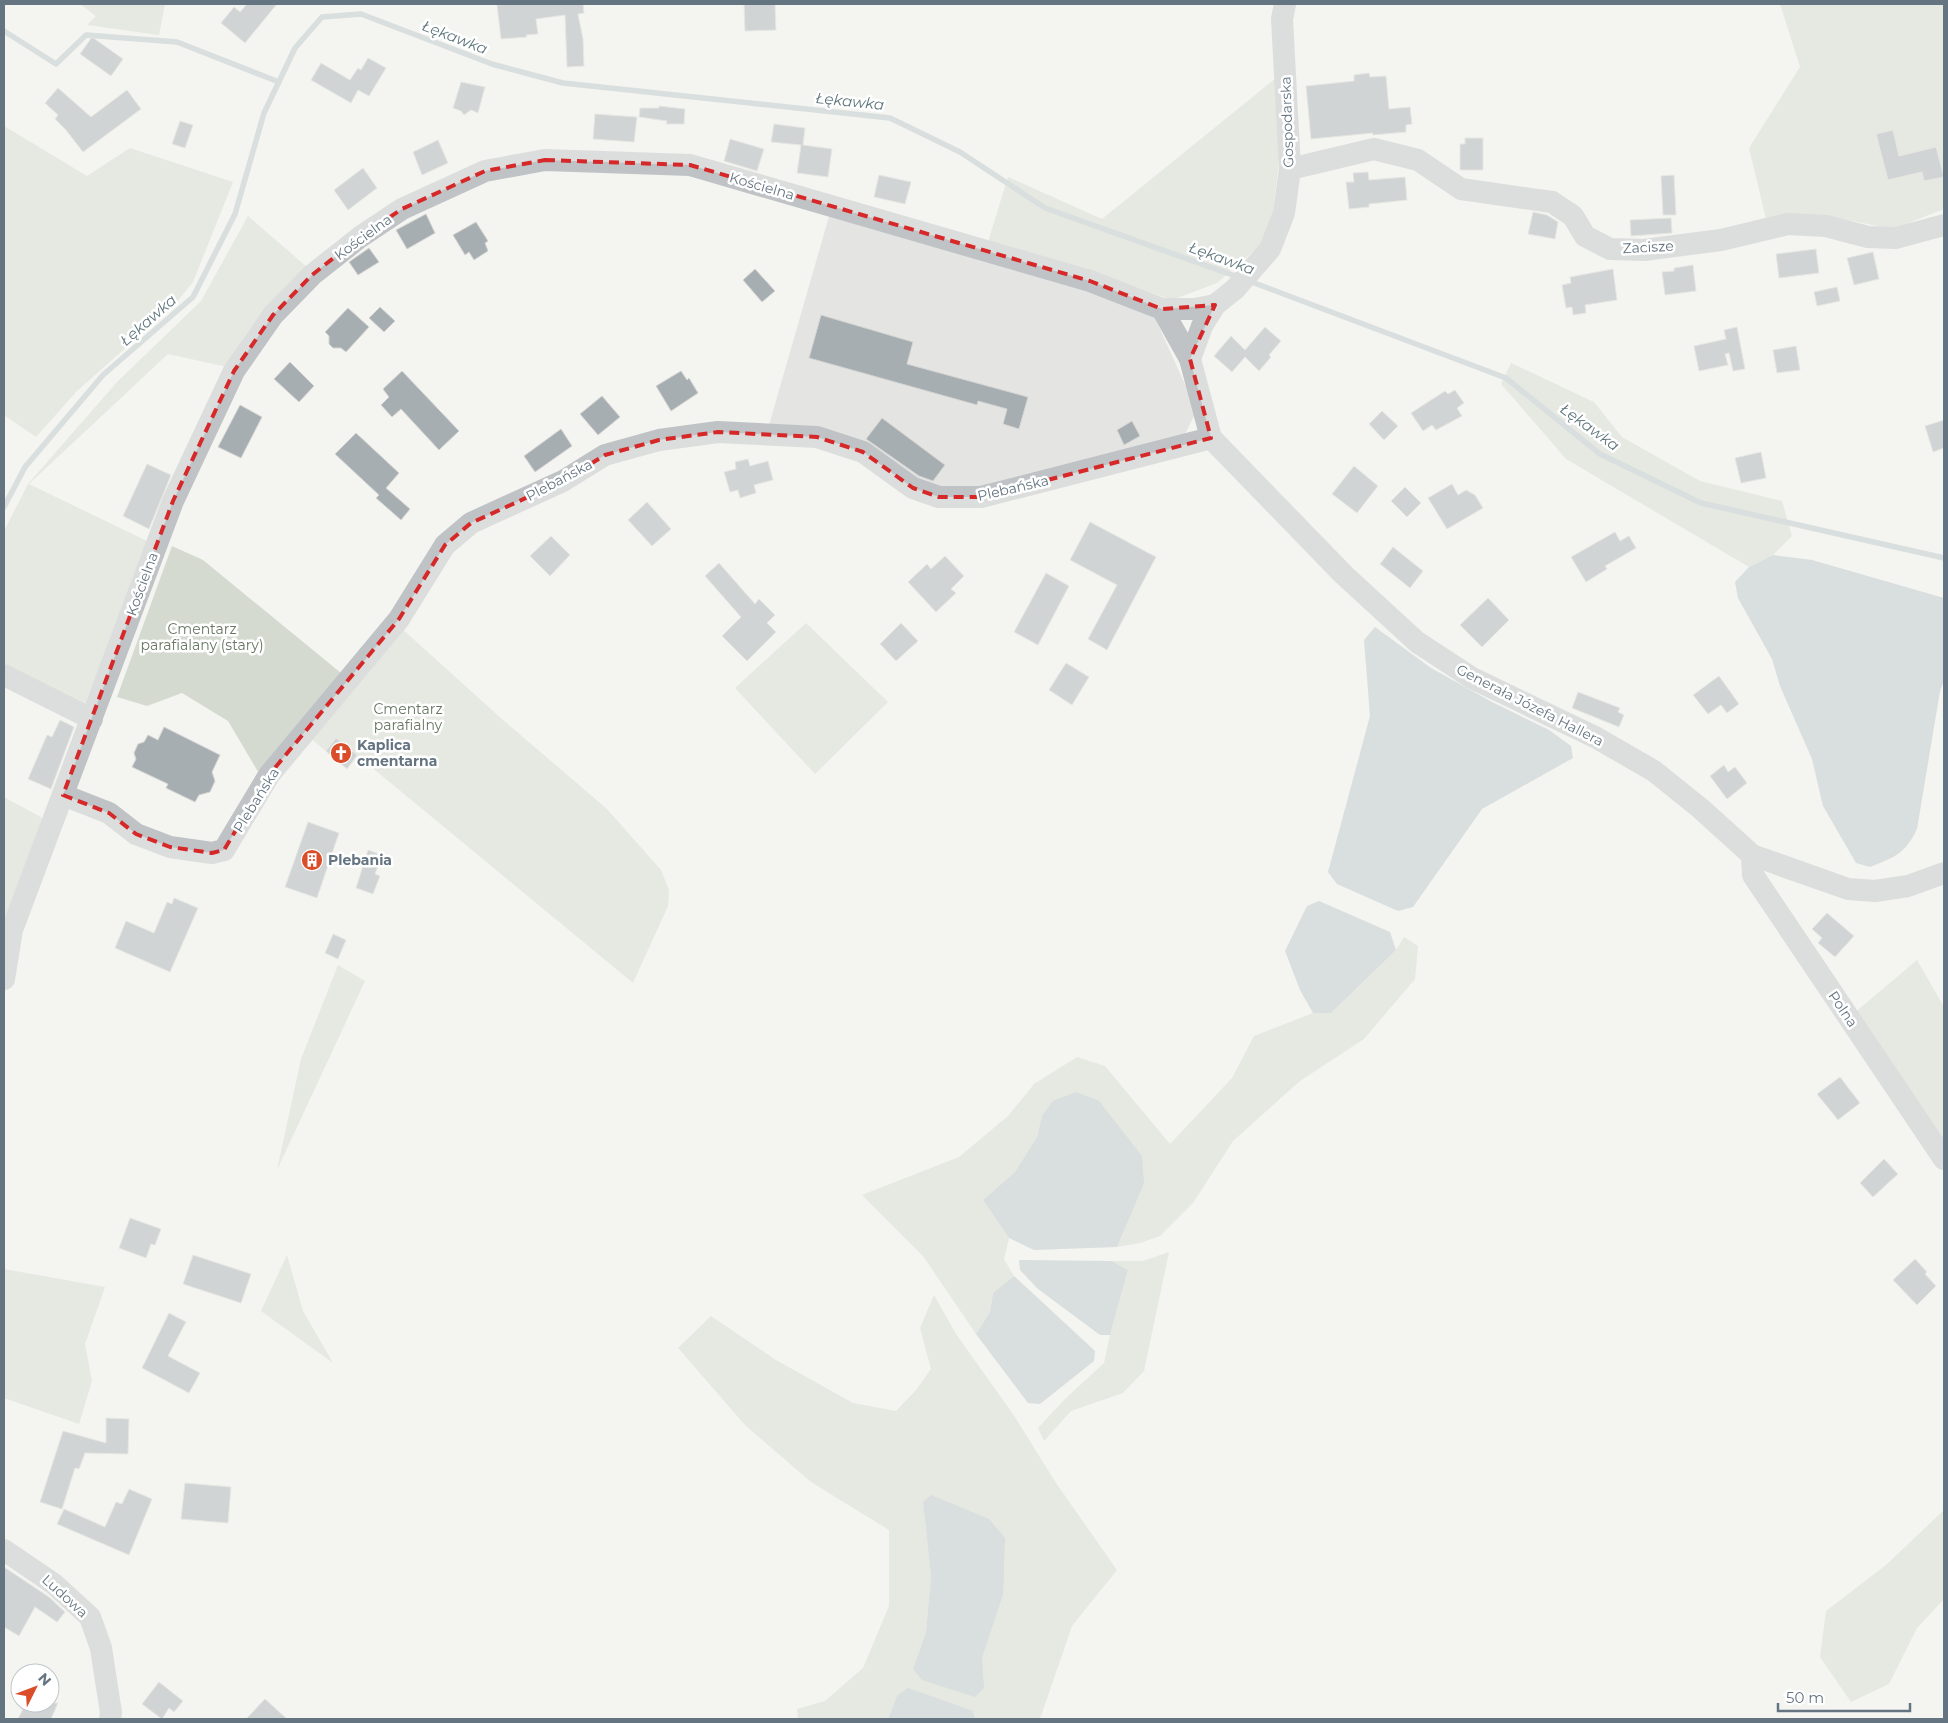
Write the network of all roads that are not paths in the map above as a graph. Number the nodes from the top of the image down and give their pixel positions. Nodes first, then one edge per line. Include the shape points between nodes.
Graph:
1 (1285, 4) edge
2 (1290, 170) junction
3 (1944, 225) edge
4 (1215, 305) junction
5 (1162, 309) junction
6 (1190, 359) junction
7 (1211, 438) junction
8 (8, 677) edge
9 (92, 719) junction
10 (63, 794) junction
11 (1752, 855) junction
12 (1944, 873) edge
13 (4, 979) edge
14 (1944, 1158) edge
15 (4, 1550) edge
16 (110, 1719) edge

1 - 2 street, Gospodarska via 1282,19
2 - 3 street, Zacisze via 1374,149 1383,151 1418,160 1460,189 1552,202 1573,216 1585,236 1610,249 1644,250 1721,240 1788,224 1826,226 1868,237 1896,238
2 - 4 street, Gospodarska via 1284,212 1270,249
4 - 5 street
4 - 6 street via 1202,326
5 - 6 street, Generała Józefa Hallera
5 - 9 street, Kościelna via 1090,281 690,165 545,160 485,171 402,209 360,237 312,276 273,315 234,371 173,501
6 - 7 street, Generała Józefa Hallera
7 - 10 street, Plebańska via 981,497 939,497 913,488 863,452 816,438 718,432 659,440 605,455 563,481 471,523 445,545 399,619 269,775 224,850 212,853 170,847 136,834 109,813
7 - 11 street, Generała Józefa Hallera via 1344,575 1417,642 1472,678 1595,737 1654,771
8 - 9 street
9 - 10 street, Kościelna
10 - 13 street, Kościelna via 12,930
11 - 12 street, Generała Józefa Hallera via 1848,889 1875,891 1908,886
11 - 14 street, Polna via 1753,875
15 - 16 street, Ludowa via 54,1584 90,1618 101,1648

